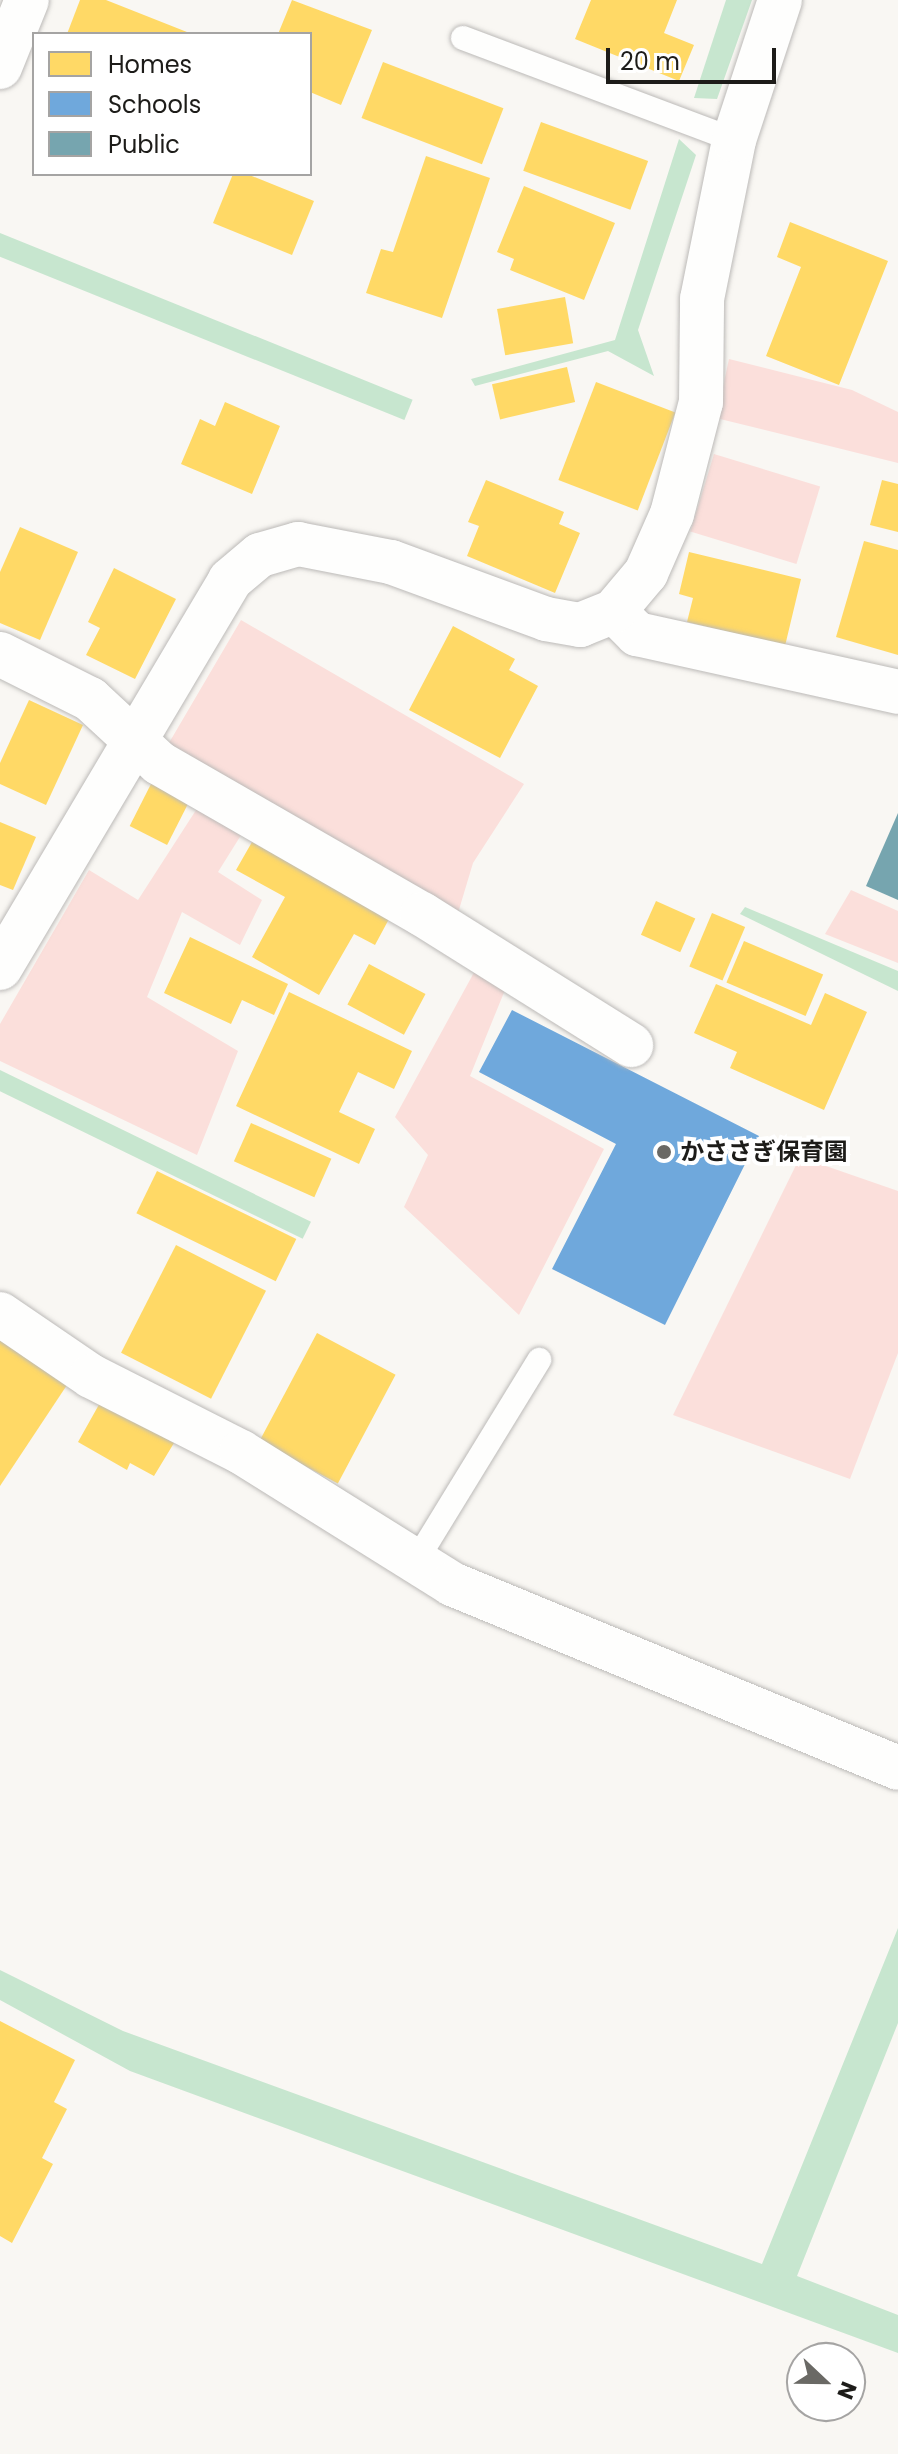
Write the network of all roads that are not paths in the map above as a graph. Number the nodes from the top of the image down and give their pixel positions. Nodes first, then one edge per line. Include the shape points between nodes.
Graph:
1 (27, 0) edge
2 (780, 0) edge
3 (463, 38) dead end
4 (4, 48) edge
5 (734, 140) junction
6 (614, 611) junction
7 (0, 654) edge
8 (898, 692) edge
9 (131, 739) junction
10 (0, 968) edge
11 (631, 1045) dead end
12 (0, 1314) edge
13 (539, 1360) dead end
14 (416, 1561) junction
15 (898, 1768) edge

1 - 4 street
2 - 5 street
3 - 5 lane
5 - 6 street via 702,299 701,402 672,514 646,573
6 - 8 street via 637,634
6 - 9 street via 580,625 546,619 391,562 298,544 260,555 230,580
7 - 9 street via 90,699
9 - 10 street
9 - 11 street via 159,763 422,914
12 - 14 street via 91,1376 241,1452
13 - 14 lane
14 - 15 street via 452,1584

